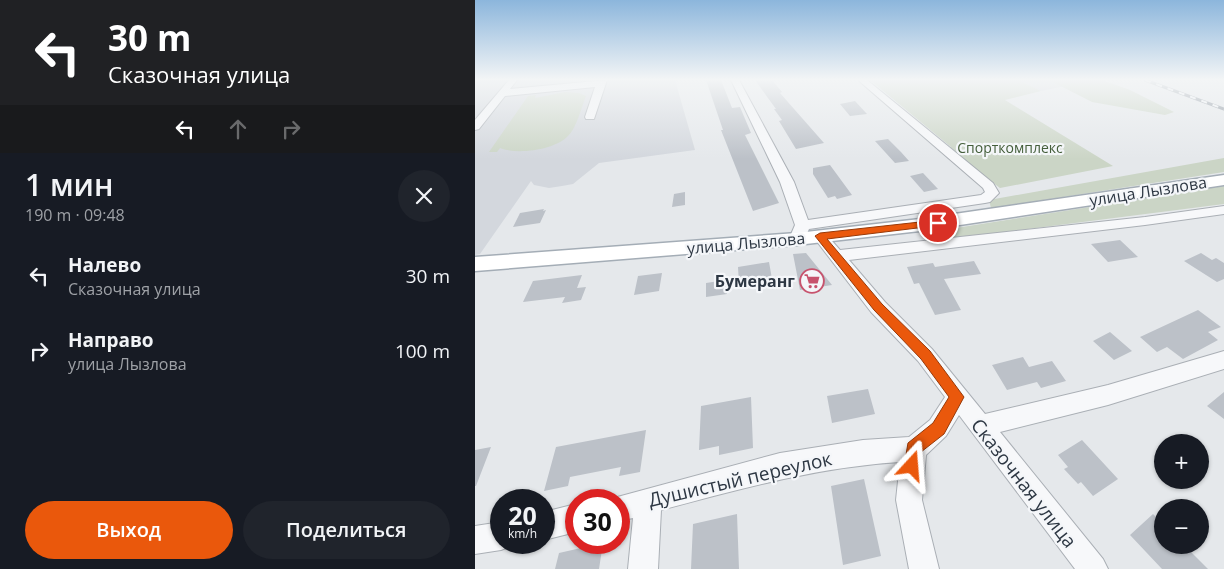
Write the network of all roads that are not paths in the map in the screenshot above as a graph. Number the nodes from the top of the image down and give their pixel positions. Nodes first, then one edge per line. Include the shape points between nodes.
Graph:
1 (492, 107) edge
2 (594, 107) edge
3 (749, 107) edge
4 (894, 107) edge
5 (590, 117) dead end
6 (475, 126) edge
7 (1224, 180) edge
8 (1224, 210) edge
9 (807, 233) junction
10 (837, 256) junction
11 (475, 264) edge
12 (1223, 362) edge
13 (957, 397) junction
14 (980, 426) junction
15 (914, 448) junction
16 (648, 501) junction
17 (630, 505) edge
18 (490, 538) edge
19 (475, 540) edge
20 (643, 569) edge
21 (924, 569) edge
22 (1093, 569) edge

1 - 6 street
2 - 5 street
3 - 9 street, Сказочная улица via 787,182
4 - 9 street via 989,186 992,193 985,199
7 - 9 main road, улица Лызлова via 920,226
8 - 10 street
9 - 10 street, Сказочная улица
9 - 11 main road, улица Лызлова
10 - 13 street, Сказочная улица via 878,307 925,355
12 - 14 street via 1108,395
13 - 14 street, Сказочная улица
13 - 15 street via 938,428
14 - 22 street, Сказочная улица
15 - 16 street, Душистый переулок via 863,452 780,466
15 - 21 street via 909,500
16 - 17 street, Душистый переулок
16 - 20 street
18 - 19 street

